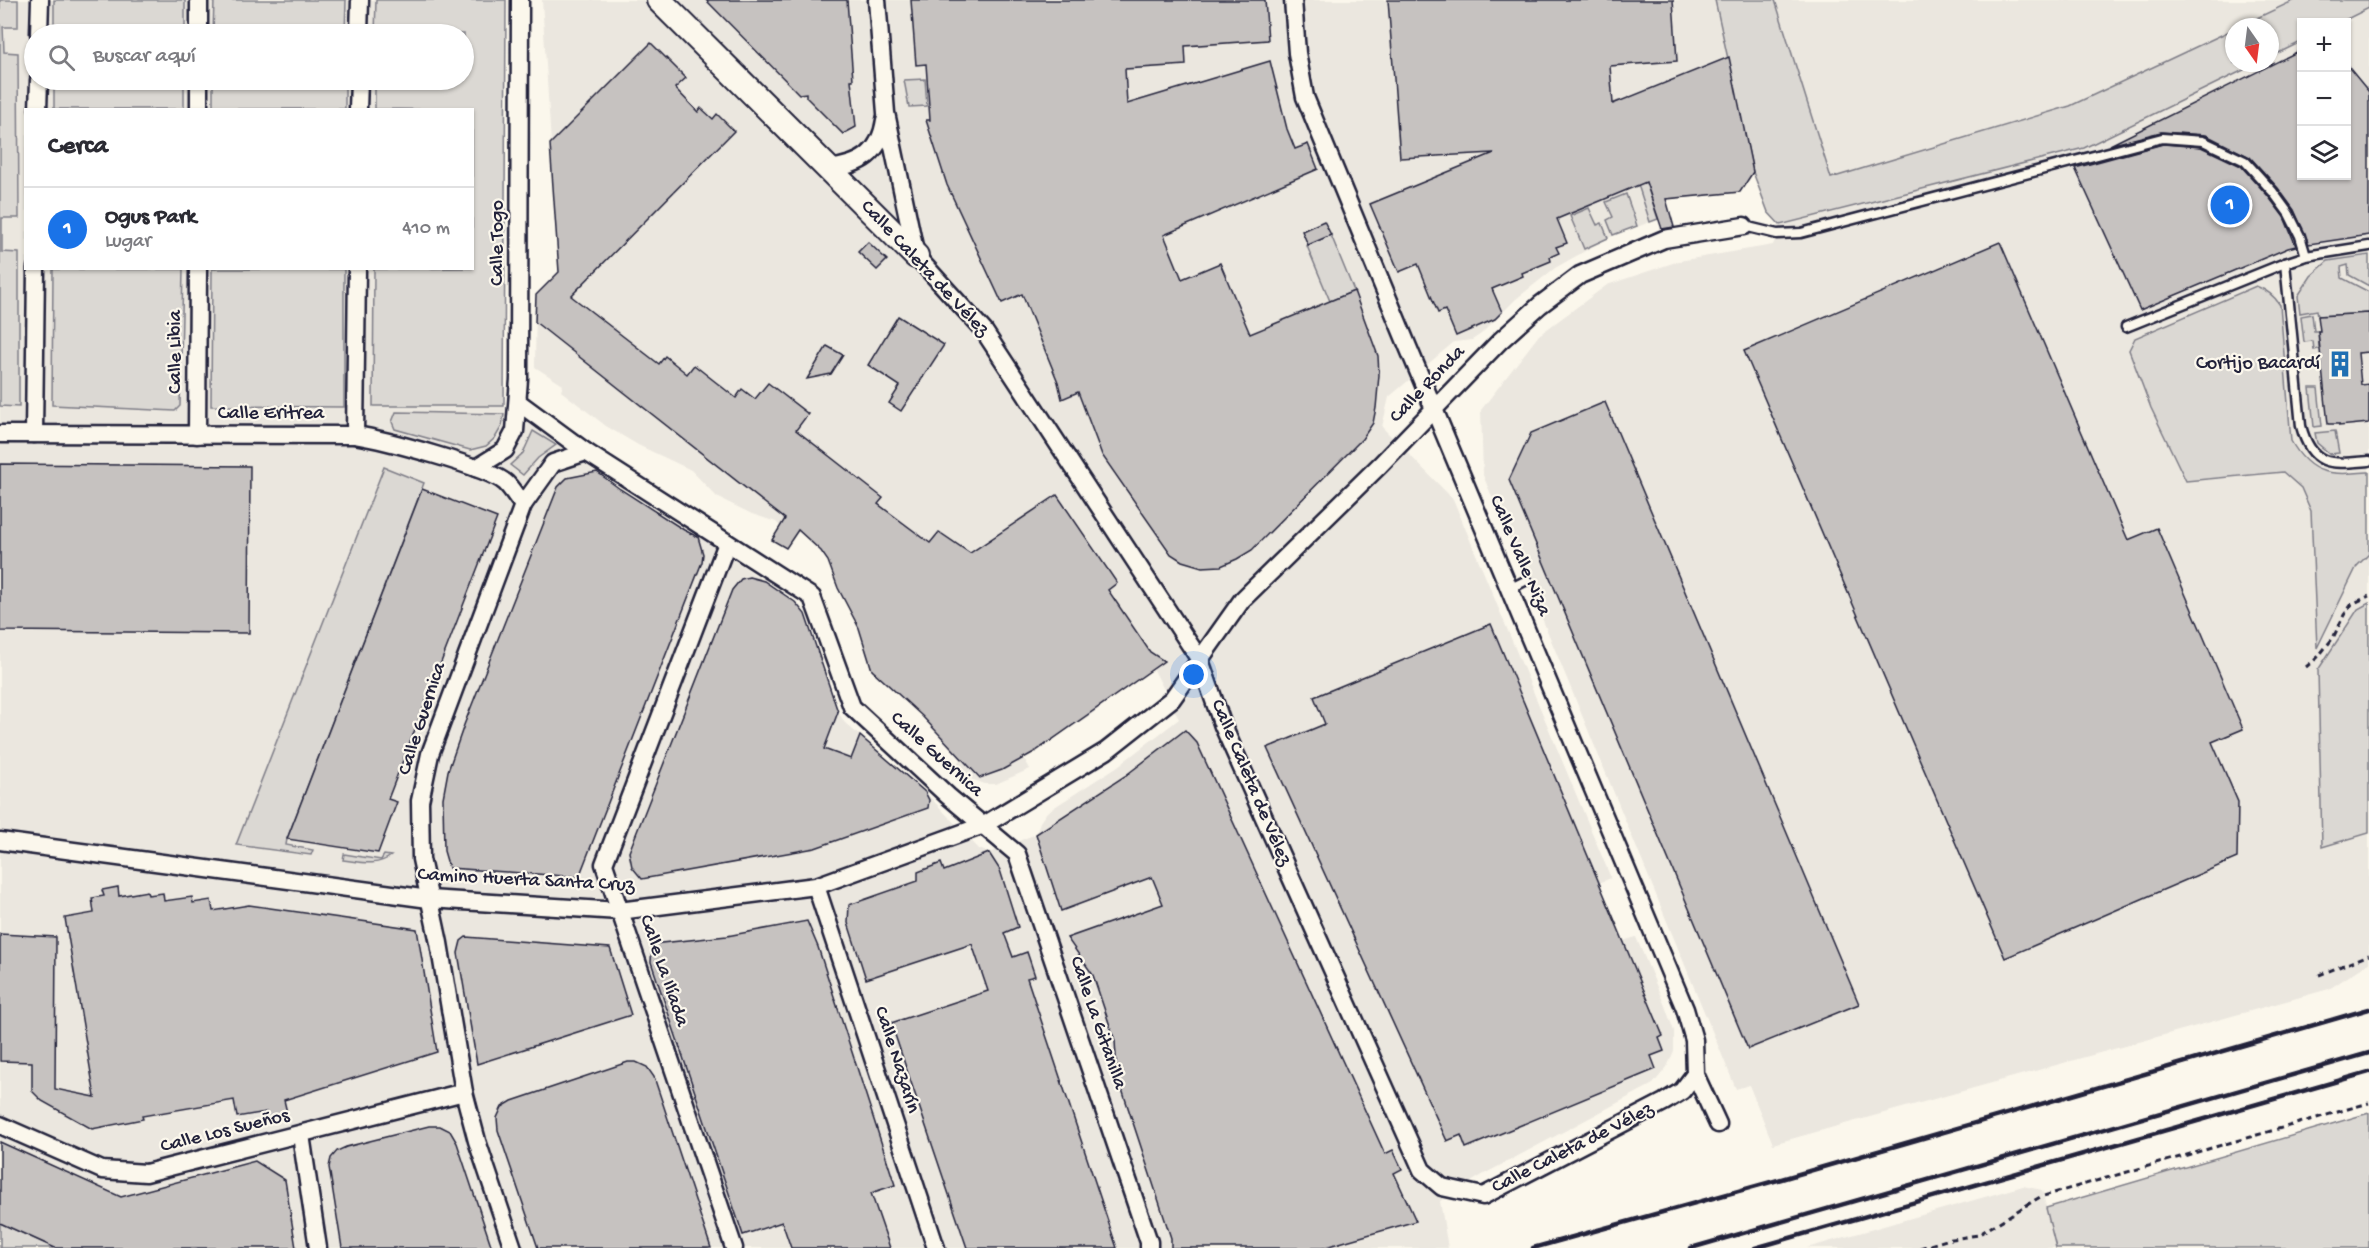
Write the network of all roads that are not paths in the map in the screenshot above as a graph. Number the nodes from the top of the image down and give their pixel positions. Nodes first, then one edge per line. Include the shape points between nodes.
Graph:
1 (40, 0) edge
2 (199, 0) edge
3 (360, 0) edge
4 (520, 0) edge
5 (659, 0) edge
6 (877, 0) edge
7 (1293, 0) edge
8 (39, 24) edge
9 (199, 24) edge
10 (359, 24) edge
11 (39, 90) edge
12 (199, 90) edge
13 (359, 90) edge
14 (38, 108) edge
15 (198, 108) edge
16 (358, 108) edge
17 (885, 113) junction
18 (828, 168) junction
19 (1744, 226) joint
20 (2369, 246) edge
21 (916, 256) junction
22 (2306, 256) junction
23 (2285, 263) junction
24 (36, 270) edge
25 (198, 270) edge
26 (357, 270) edge
27 (2126, 327) dead end
28 (518, 402) junction
29 (1434, 411) junction
30 (0, 434) edge
31 (34, 434) junction
32 (197, 435) junction
33 (355, 435) junction
34 (586, 452) junction
35 (2369, 461) edge
36 (476, 468) junction
37 (523, 505) junction
38 (727, 543) junction
39 (1527, 580) dead end
40 (1511, 588) junction
41 (1200, 660) junction
42 (984, 825) junction
43 (0, 841) edge
44 (816, 886) junction
45 (429, 899) junction
46 (619, 911) junction
47 (1695, 1074) junction
48 (464, 1092) junction
49 (1718, 1124) dead end
50 (0, 1125) edge
51 (301, 1135) junction
52 (318, 1248) edge
53 (513, 1248) edge
54 (734, 1248) edge
55 (936, 1248) edge
56 (1149, 1248) edge

1 - 8 street
2 - 9 street
3 - 10 street
4 - 28 street, Calle Togo
5 - 18 street, Calle Caleta de Vélez
6 - 17 street
7 - 29 street, Calle Valle Niza via 1305,97
11 - 14 street
12 - 15 street
13 - 16 street
17 - 18 street via 882,138 873,153 846,167
17 - 21 street
18 - 21 street, Calle Caleta de Vélez
19 - 22 lane via 1777,234 1801,233 2162,138 2203,141 2245,161 2289,214
19 - 29 street, Calle Ronda via 1664,239 1580,275 1500,341
20 - 22 lane
21 - 41 street, Calle Caleta de Vélez via 984,331
22 - 23 lane
23 - 27 lane
23 - 35 lane via 2305,442 2314,456 2326,463
24 - 31 street
25 - 32 street, Calle Libia
26 - 33 street
28 - 34 street, Calle Guernica
28 - 36 street, Calle Togo via 515,431 505,450
29 - 40 street, Calle Valle Niza
29 - 41 street, Calle Ronda via 1242,600
30 - 31 street, Calle Eritrea
31 - 32 street, Calle Eritrea
32 - 33 street, Calle Eritrea
33 - 36 street, Calle Eritrea
34 - 37 street, Calle Guernica via 553,463
34 - 38 street, Calle Guernica
36 - 37 street, Calle Eritrea via 505,482
37 - 45 street, Calle Guernica via 430,754 420,801 421,859
38 - 42 street, Calle Guernica via 812,597 852,707
38 - 46 street, Calle La Ilíada via 604,864
39 - 40 lane
40 - 47 street, Calle Valle Niza via 1685,1009 1694,1040
41 - 42 street, Camino Huerta Santa Cruz via 1172,699 1106,752
41 - 47 street, Calle Caleta de Vélez via 1223,726 1422,1170 1442,1187 1483,1196 1664,1102 1682,1091
42 - 44 street, Camino Huerta Santa Cruz
42 - 56 street, Calle La Gitanilla via 1017,854
43 - 45 street, Camino Huerta Santa Cruz
44 - 46 street, Camino Huerta Santa Cruz
44 - 55 street, Calle Nazarín
45 - 46 street, Camino Huerta Santa Cruz
45 - 48 street, Calle Guernica
46 - 54 street, Calle La Ilíada
47 - 49 street, Calle Valle Niza
48 - 51 street, Calle Los Sueños
48 - 53 street, Calle Guernica
50 - 51 street, Calle Los Sueños via 102,1170 146,1173
51 - 52 street

